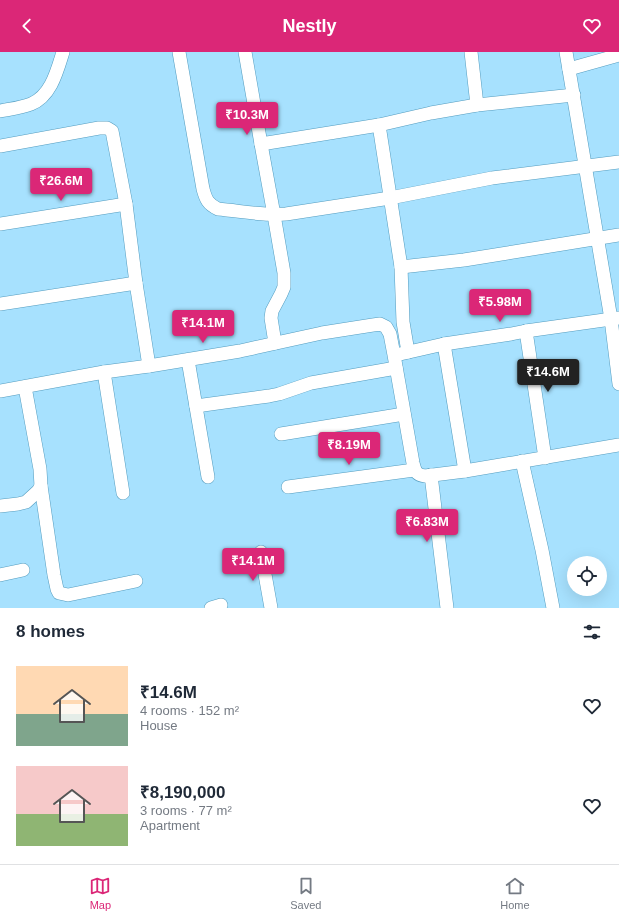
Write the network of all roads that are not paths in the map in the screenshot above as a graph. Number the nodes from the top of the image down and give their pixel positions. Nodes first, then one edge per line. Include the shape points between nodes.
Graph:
1 (63, 52) edge
2 (179, 52) edge
3 (245, 52) edge
4 (471, 52) edge
5 (566, 52) edge
6 (619, 55) edge
7 (569, 69) junction
8 (574, 95) junction
9 (477, 105) junction
10 (0, 111) edge
11 (379, 125) junction
12 (261, 144) junction
13 (0, 146) edge
14 (619, 162) edge
15 (586, 167) junction
16 (390, 198) junction
17 (126, 204) junction
18 (274, 215) junction
19 (0, 224) edge
20 (619, 235) edge
21 (598, 238) junction
22 (401, 267) junction
23 (136, 283) junction
24 (0, 304) edge
25 (615, 319) edge
26 (526, 331) junction
27 (275, 343) junction
28 (444, 344) junction
29 (408, 352) junction
30 (188, 360) junction
31 (395, 361) junction
32 (149, 366) junction
33 (104, 372) junction
34 (619, 384) edge
35 (25, 387) junction
36 (0, 391) edge
37 (196, 406) junction
38 (404, 414) junction
39 (281, 434) dead end
40 (619, 445) edge
41 (544, 458) junction
42 (522, 461) junction
43 (414, 470) junction
44 (465, 471) junction
45 (432, 475) junction
46 (208, 477) dead end
47 (41, 486) junction
48 (288, 487) dead end
49 (123, 493) dead end
50 (0, 506) edge
51 (261, 552) dead end
52 (23, 570) dead end
53 (0, 575) edge
54 (136, 581) dead end
55 (271, 608) edge
56 (447, 608) edge
57 (553, 608) edge

1 - 10 street via 53,80 39,100
2 - 18 street via 206,199 218,209
3 - 12 street
4 - 9 street
5 - 7 street
6 - 7 street
7 - 8 street
8 - 9 street
8 - 15 street
9 - 11 street
11 - 12 street
11 - 16 street
12 - 18 street
13 - 17 street via 107,128 112,131
14 - 15 street
15 - 16 street via 492,178
15 - 21 street
16 - 18 street
16 - 22 street
17 - 19 street
17 - 23 street
18 - 27 street via 284,273 284,287 271,318
20 - 21 street
21 - 22 street via 464,260
21 - 25 street
22 - 29 street via 403,322
23 - 24 street
23 - 32 street
25 - 26 street
25 - 34 street
26 - 28 street
26 - 41 street
27 - 30 street
27 - 31 street via 380,324 386,327 390,334
28 - 29 street
28 - 44 street
29 - 31 street
30 - 32 street
30 - 37 street
31 - 37 street via 269,396
31 - 38 street
32 - 33 street
33 - 35 street
33 - 49 street
35 - 36 street
35 - 47 street
37 - 46 street
38 - 39 street
38 - 43 street
40 - 41 street
41 - 42 street
42 - 44 street
42 - 57 street
43 - 45 street via 419,475
43 - 48 street
44 - 45 street
45 - 56 street
47 - 50 street via 26,502
47 - 54 street via 59,593 68,595
51 - 55 street
52 - 53 street

